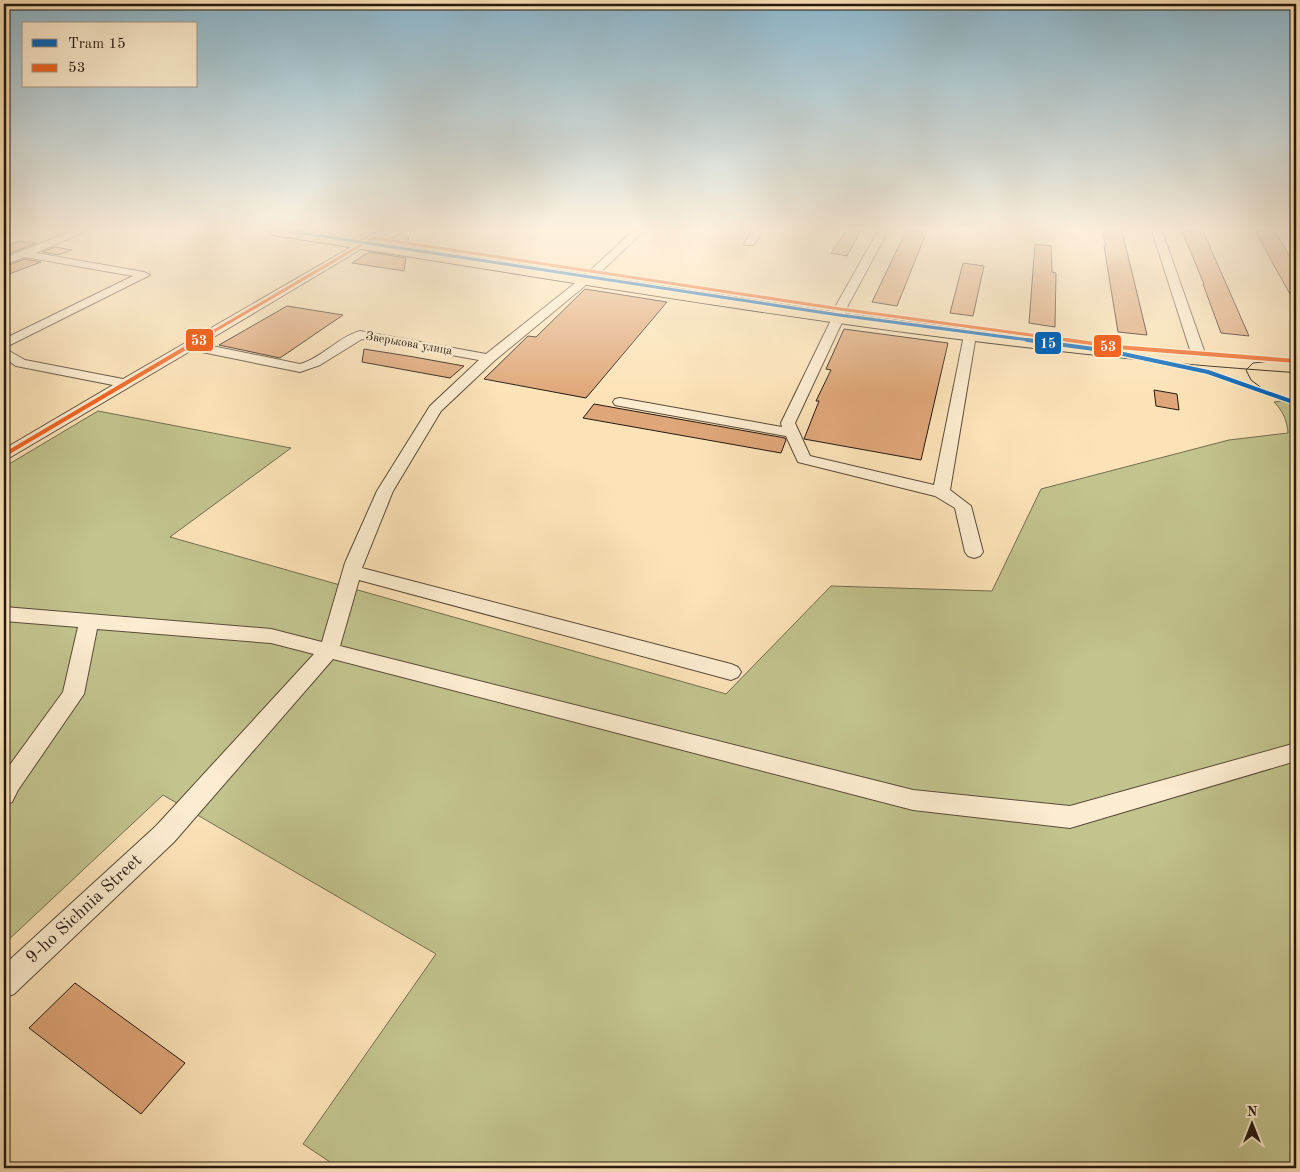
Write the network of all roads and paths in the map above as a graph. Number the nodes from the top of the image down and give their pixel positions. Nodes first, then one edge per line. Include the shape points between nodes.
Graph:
1 (122, 286) edge
2 (292, 286) edge
3 (578, 286) edge
4 (659, 286) edge
5 (854, 286) edge
6 (1175, 286) edge
7 (839, 314) junction
8 (970, 335) junction
9 (4, 344) edge
10 (190, 346) junction
11 (4, 352) edge
12 (1198, 356) junction
13 (489, 358) junction
14 (1296, 361) edge
15 (1296, 367) edge
16 (126, 384) junction
17 (620, 402) dead end
18 (793, 432) junction
19 (4, 455) edge
20 (940, 492) junction
21 (974, 552) dead end
22 (352, 572) junction
23 (4, 614) edge
24 (89, 621) junction
25 (329, 651) junction
26 (731, 672) dead end
27 (1296, 752) edge
28 (4, 795) edge
29 (165, 834) joint
30 (4, 984) edge

1 - 9 street
2 - 10 street
3 - 13 street
4 - 7 main road
5 - 7 street
6 - 12 street
7 - 8 main road
7 - 12 main road
7 - 18 street via 788,423
8 - 12 main road via 1109,352
8 - 20 street
10 - 13 street, Зверькова улица via 300,368 309,366 360,335
10 - 16 street
11 - 16 street via 22,363
12 - 14 main road
12 - 15 main road
13 - 22 street via 435,408 385,491
16 - 19 street
17 - 18 street
18 - 20 street via 804,459
20 - 21 street via 963,506
22 - 25 street
22 - 26 street
23 - 24 street
24 - 25 street via 271,636
24 - 28 street via 73,694
25 - 27 street via 913,800 1060,816 1070,817
25 - 29 street
29 - 30 street, 9-ho Sichnia Street

